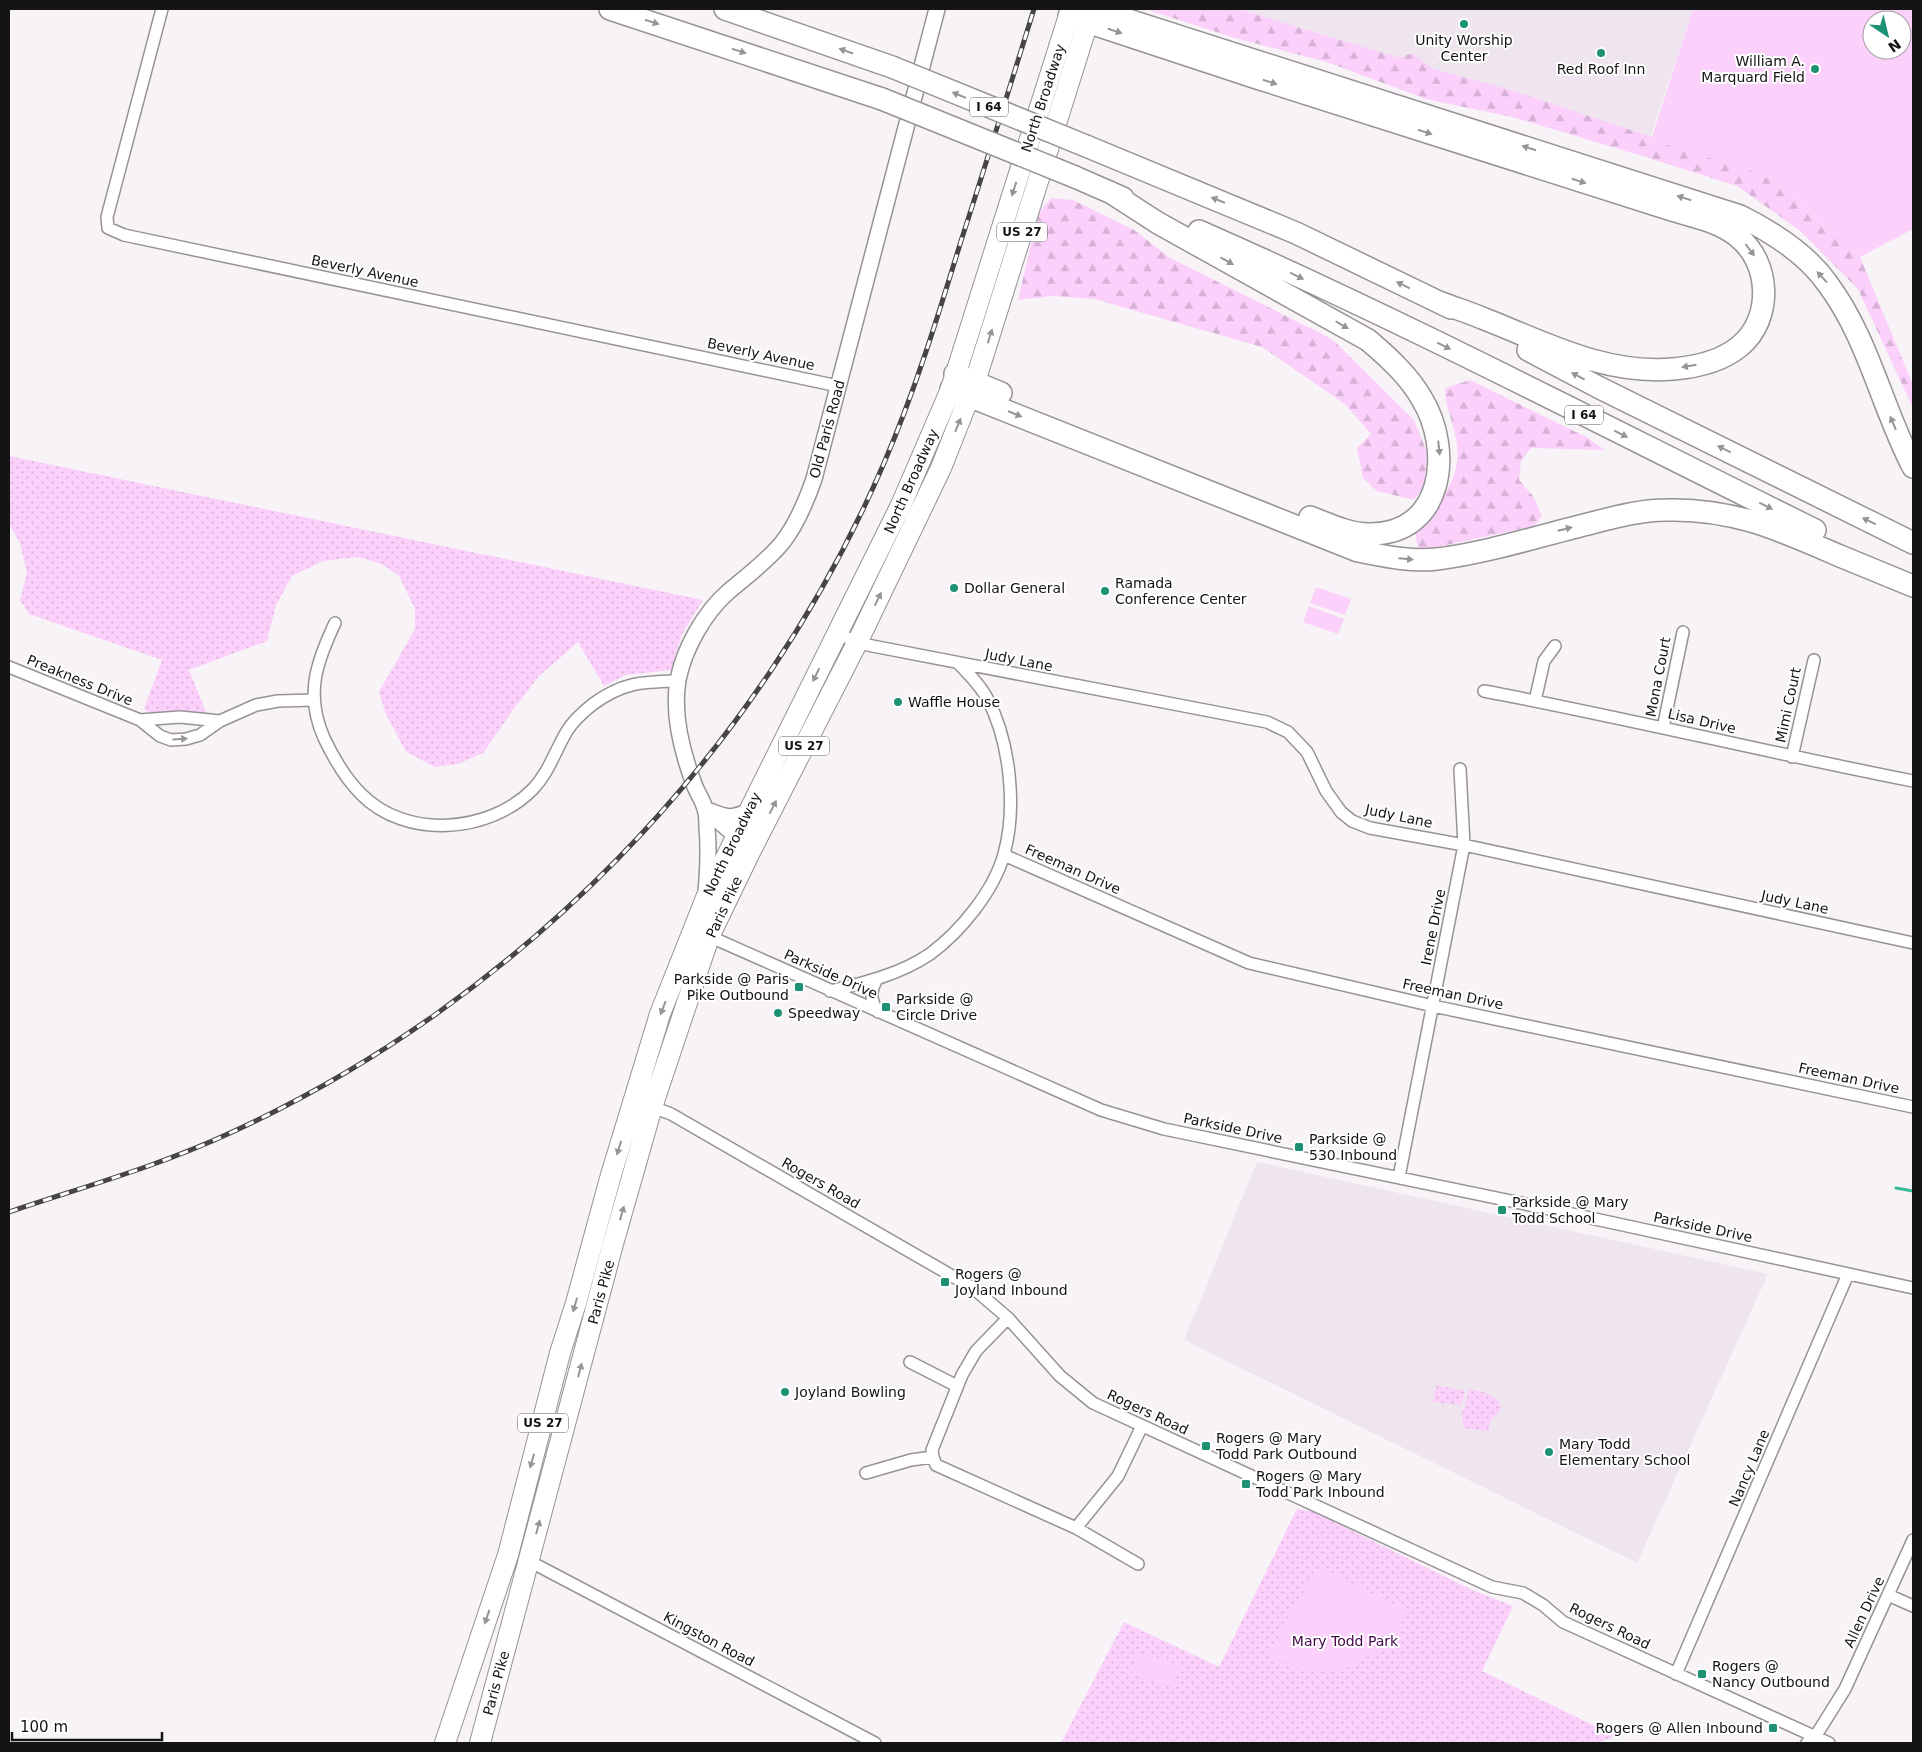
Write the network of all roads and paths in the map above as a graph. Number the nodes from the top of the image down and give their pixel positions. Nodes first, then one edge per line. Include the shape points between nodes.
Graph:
1 (162, 9) edge
2 (610, 9) edge
3 (726, 9) edge
4 (937, 9) edge
5 (1083, 13) edge
6 (1110, 192) junction
7 (1439, 302) junction
8 (963, 385) junction
9 (838, 386) junction
10 (1913, 467) edge
11 (1913, 543) edge
12 (1913, 579) edge
13 (1913, 586) edge
14 (335, 622) dead end
15 (837, 632) junction
16 (1683, 632) dead end
17 (857, 643) junction
18 (1555, 646) dead end
19 (1814, 660) dead end
20 (958, 663) junction
21 (9, 667) edge
22 (678, 681) junction
23 (1484, 691) dead end
24 (314, 700) junction
25 (1535, 701) junction
26 (140, 720) junction
27 (220, 721) junction
28 (1664, 728) junction
29 (1792, 757) junction
30 (1460, 769) dead end
31 (1913, 781) edge
32 (706, 810) junction
33 (748, 811) junction
34 (707, 830) junction
35 (733, 841) junction
36 (1464, 845) junction
37 (751, 850) junction
38 (1004, 855) junction
39 (706, 898) junction
40 (702, 933) junction
41 (1913, 943) edge
42 (877, 979) junction
43 (830, 991) junction
44 (1433, 1006) junction
45 (878, 1012) junction
46 (643, 1104) junction
47 (1913, 1107) edge
48 (1398, 1177) junction
49 (1848, 1274) junction
50 (1913, 1288) edge
51 (1008, 1318) junction
52 (910, 1362) dead end
53 (957, 1386) junction
54 (1142, 1426) junction
55 (932, 1458) junction
56 (866, 1473) dead end
57 (1076, 1528) junction
58 (1913, 1540) edge
59 (508, 1555) junction
60 (530, 1561) junction
61 (1138, 1564) dead end
62 (1888, 1595) junction
63 (1913, 1606) edge
64 (1676, 1674) junction
65 (1811, 1740) edge
66 (445, 1743) edge
67 (480, 1743) edge
68 (875, 1743) edge
69 (1829, 1743) edge

1 - 9 street, Beverly Avenue via 107,217 108,228 124,235
2 -> 6 highway, I 64, bridge via 882,99
7 -> 3 highway, I 64, bridge via 1288,229 892,67
4 - 9 street, Old Paris Road
5 -> 7 highway via 1257,78 1711,221 1738,236 1747,246 1760,268 1764,300 1753,331 1741,345 1723,357 1699,365 1645,370 1576,356
5 - 8 highway, North Broadway / US 27
10 -> 5 highway via 1843,307 1814,268 1764,228 1740,216
6 -> 8 highway via 1158,223 1368,340 1391,360 1423,400 1438,438 1440,468 1428,505 1413,521 1398,529 1368,534 1353,531
6 -> 12 highway, I 64 via 1253,255 1467,357
11 -> 7 highway, I 64 via 1598,387
8 -> 13 highway via 1358,551 1408,560 1436,559 1605,519 1664,510 1697,510 1769,526
8 - 15 highway, North Broadway / US 27
17 -> 8 highway, North Broadway / US 27 via 920,512
9 - 22 street, Old Paris Road via 814,479 797,521 765,561 708,613 692,643
14 - 24 street via 317,667
15 - 17 street, Judy Lane
15 -> 33 highway, North Broadway / US 27
16 - 28 street, Mona Court
17 - 20 street, Judy Lane
37 -> 17 highway, North Broadway / US 27
18 - 25 street via 1544,662
19 - 29 street, Mimi Court
20 - 36 street, Judy Lane via 1266,722 1288,732 1307,752 1326,791 1352,821 1370,828
20 - 38 street via 987,698 1000,729 1011,806
21 - 26 street, Preakness Drive
22 - 24 street via 638,682 605,696 570,726 546,773 520,801 494,816 450,825 421,823 396,816 362,796 333,758 319,725
22 - 32 street, Old Paris Road via 676,705 681,742
23 - 25 street, Lisa Drive
24 - 27 street, Preakness Drive via 256,705
25 - 28 street, Lisa Drive
26 - 27 street, Preakness Drive via 180,717
26 -> 27 street, Preakness Drive via 160,736 171,740 200,735
28 - 29 street, Lisa Drive
29 - 31 street, Lisa Drive
30 - 36 street, Irene Drive
32 - 33 street via 725,817 736,817
32 - 34 street, Old Paris Road
32 - 35 street, Old Paris Road
33 - 35 highway, North Broadway / US 27
34 - 35 street, Old Paris Road via 718,841
34 - 39 street
35 - 37 street, Old Paris Road
35 - 39 highway, North Broadway / US 27
36 - 41 street, Judy Lane
36 - 44 street, Irene Drive
37 - 40 highway, Paris Pike / US 27
38 - 42 street via 982,898 958,929 928,955
38 - 44 street, Freeman Drive via 1249,963
39 - 40 highway, North Broadway / US 27
40 - 43 street, Parkside Drive
40 - 46 highway, Paris Pike / US 27
42 - 43 street
42 - 45 street via 871,995
43 - 45 street, Parkside Drive
44 - 47 street, Freeman Drive
44 - 48 street, Irene Drive
45 - 48 street, Parkside Drive via 1102,1110 1164,1129
46 - 51 street, Rogers Road via 671,1114 973,1288
46 -> 59 highway, Paris Pike / US 27 via 611,1175 560,1353
60 -> 46 highway, Paris Pike / US 27 via 613,1244
48 - 49 street, Parkside Drive
49 - 50 street, Parkside Drive
49 - 64 street, Nancy Lane
51 - 53 street via 976,1351
51 - 54 street, Rogers Road via 1084,1398
52 - 53 street
53 - 55 street via 932,1450
54 - 57 street via 1118,1476
54 - 64 street, Rogers Road via 1492,1587 1523,1593 1563,1622
55 - 56 street via 911,1460
55 - 57 street via 936,1465
57 - 61 street
58 - 62 street, Allen Drive
59 - 60 highway
59 -> 66 highway, Paris Pike / US 27
60 - 67 highway, Paris Pike / US 27
60 - 68 street, Kingston Road
62 - 63 street
62 - 65 street, Allen Drive via 1845,1689
64 - 65 street, Rogers Road
65 - 69 street, Rogers Road

